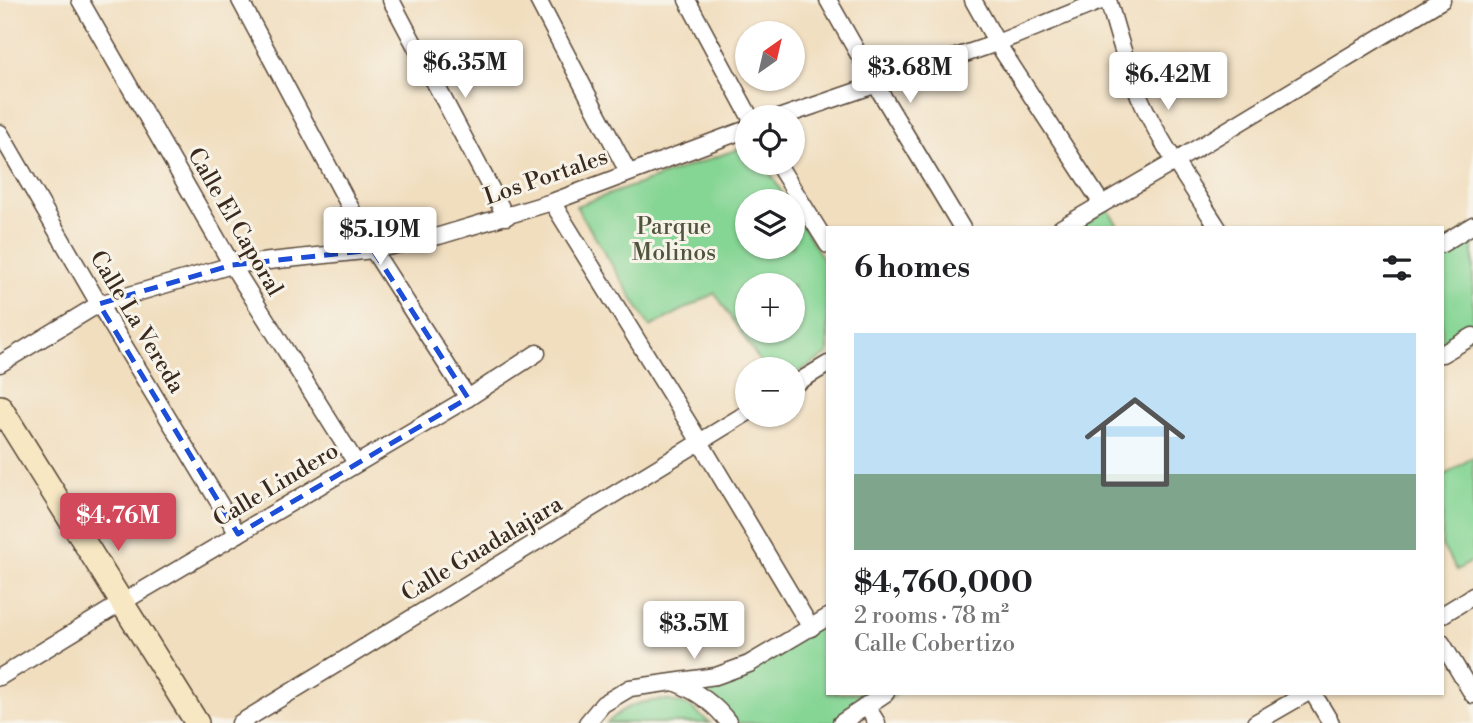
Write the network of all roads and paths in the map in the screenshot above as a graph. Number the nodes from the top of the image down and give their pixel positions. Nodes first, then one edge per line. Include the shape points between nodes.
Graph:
1 (80, 0) edge
2 (240, 0) edge
3 (391, 0) edge
4 (538, 0) edge
5 (687, 0) edge
6 (828, 0) edge
7 (973, 0) edge
8 (1103, 0) edge
9 (1108, 0) edge
10 (1443, 0) edge
11 (998, 43) junction
12 (876, 85) junction
13 (744, 105) edge
14 (805, 109) edge
15 (0, 133) edge
16 (735, 133) edge
17 (1176, 161) junction
18 (628, 172) junction
19 (784, 175) edge
20 (552, 202) junction
21 (1102, 204) junction
22 (506, 217) junction
23 (1473, 225) edge
24 (961, 226) edge
25 (1064, 226) edge
26 (1217, 226) edge
27 (826, 242) edge
28 (1444, 243) edge
29 (373, 250) junction
30 (232, 265) junction
31 (99, 304) junction
32 (1473, 336) edge
33 (537, 353) dead end
34 (1444, 353) edge
35 (0, 363) edge
36 (826, 365) edge
37 (805, 378) edge
38 (468, 398) junction
39 (0, 407) edge
40 (735, 420) edge
41 (700, 442) junction
42 (356, 463) junction
43 (238, 534) junction
44 (1473, 596) edge
45 (123, 602) junction
46 (1444, 612) edge
47 (826, 618) edge
48 (811, 628) junction
49 (1444, 646) edge
50 (3, 670) edge
51 (676, 682) junction
52 (883, 695) edge
53 (1304, 695) edge
54 (1314, 695) edge
55 (1473, 695) edge
56 (866, 705) junction
57 (197, 723) edge
58 (240, 723) edge
59 (587, 723) edge
60 (729, 723) edge
61 (841, 723) edge
62 (877, 723) edge
63 (1255, 723) edge
64 (1331, 723) edge

1 - 30 street, Calle El Caporal
2 - 29 street
3 - 22 street
4 - 18 street
5 - 13 street
6 - 12 street
7 - 11 street
8 - 11 street
9 - 17 street via 1140,98
10 - 17 street
11 - 12 street
11 - 21 street
12 - 14 street
12 - 24 street
15 - 31 street, Calle La Vereda
16 - 18 street, Los Portales
17 - 21 street
17 - 26 street
18 - 20 street, Los Portales
19 - 27 street
20 - 22 street, Los Portales
20 - 41 street
21 - 25 street
22 - 29 street, Los Portales
23 - 28 street
29 - 30 street, Los Portales
29 - 38 street
30 - 31 street, Los Portales
30 - 42 street, Calle El Caporal
31 - 35 street, Los Portales
31 - 43 street, Calle La Vereda
32 - 34 street
33 - 38 street, Calle Lindero
36 - 37 street
38 - 42 street, Calle Lindero
39 - 45 street
40 - 41 street, Calle Guadalajara
41 - 48 street
41 - 58 street, Calle Guadalajara
42 - 43 street, Calle Lindero
43 - 45 street, Calle Lindero
44 - 46 street
45 - 50 street, Calle Lindero
45 - 57 street
47 - 48 street
48 - 51 street via 749,664 716,676
49 - 55 street
51 - 59 street via 630,688 603,704
51 - 60 street via 696,691
52 - 56 street
53 - 63 street
54 - 64 street
56 - 61 street
56 - 62 street

